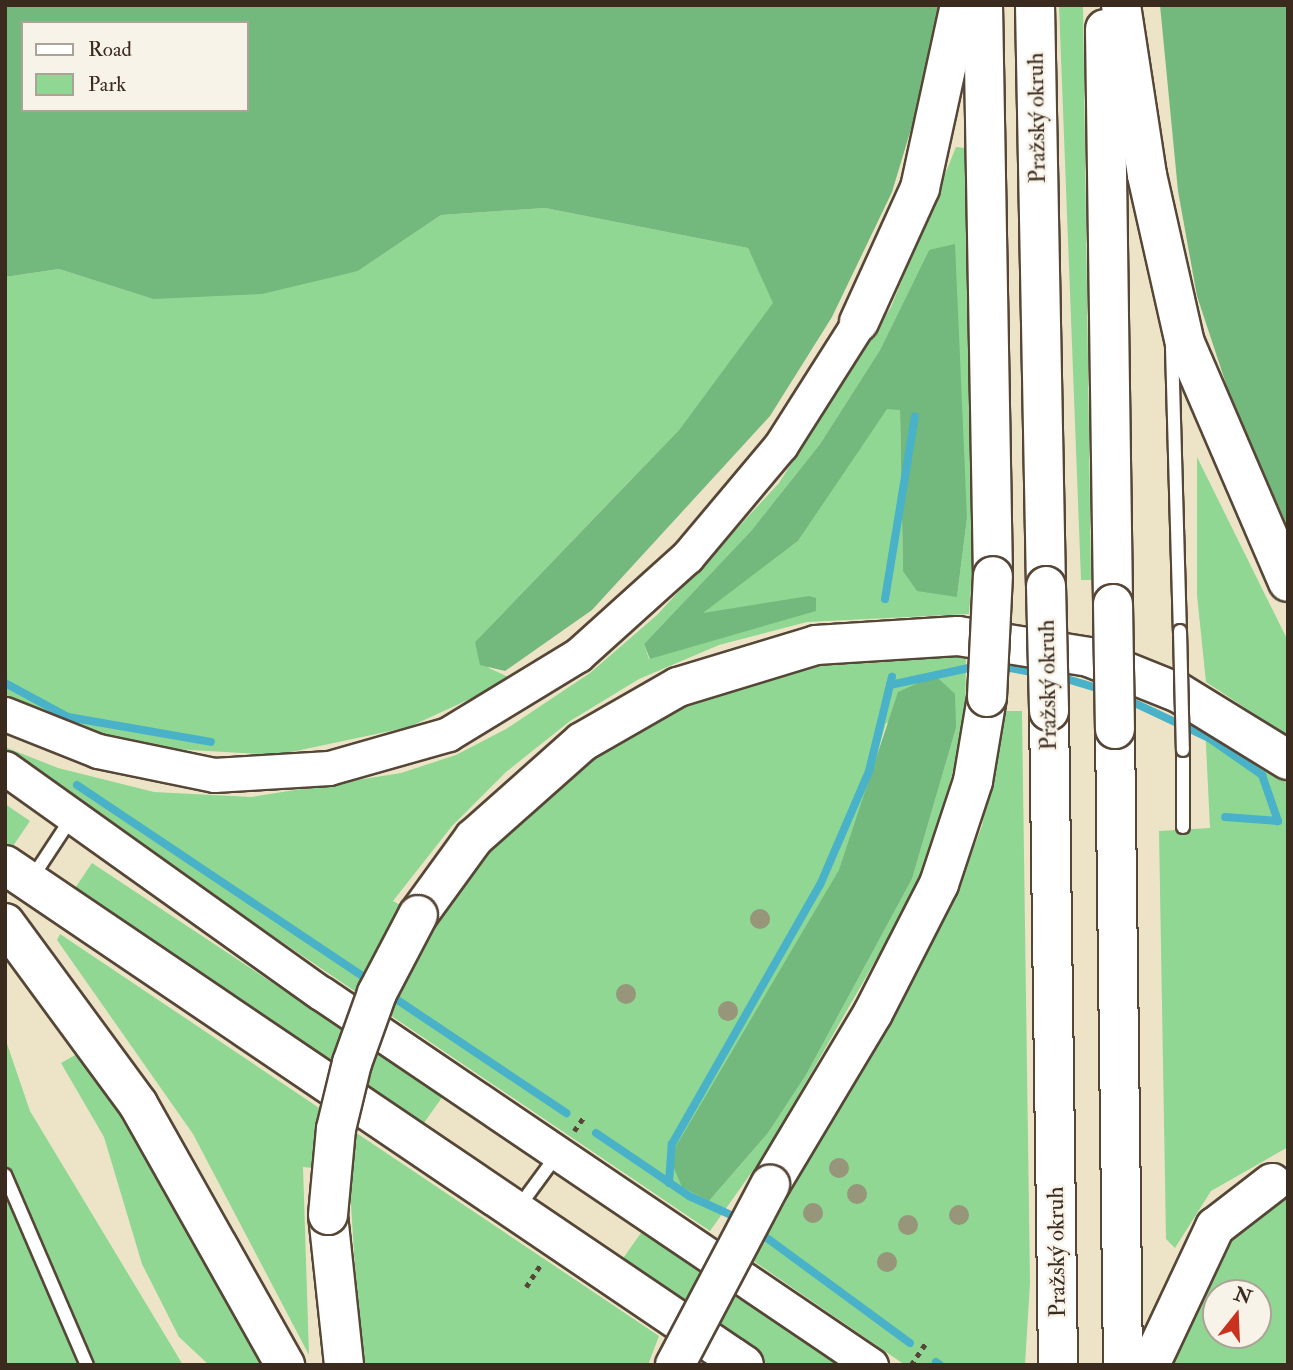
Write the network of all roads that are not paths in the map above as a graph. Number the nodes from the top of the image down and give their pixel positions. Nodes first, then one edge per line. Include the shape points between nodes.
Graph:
1 (960, 5) edge
2 (983, 5) edge
3 (1035, 5) edge
4 (1104, 5) edge
5 (1121, 5) edge
6 (1164, 251) junction
7 (859, 322) joint
8 (1288, 582) edge
9 (5, 714) edge
10 (1288, 760) edge
11 (5, 768) edge
12 (72, 817) junction
13 (1184, 827) dead end
14 (18, 874) edge
15 (5, 923) edge
16 (559, 1152) junction
17 (5, 1175) edge
18 (1280, 1180) edge
19 (517, 1209) junction
20 (1058, 1353) edge
21 (87, 1365) edge
22 (285, 1365) edge
23 (344, 1365) edge
24 (676, 1365) edge
25 (744, 1365) edge
26 (871, 1365) edge
27 (1124, 1365) edge
28 (1150, 1365) edge

1 - 7 highway via 920,188
2 - 24 highway, bridge via 993,576 987,697 973,781 939,884 879,1002 770,1185
3 - 20 highway, Pražský okruh, bridge
4 - 27 highway, bridge
5 - 6 highway
6 - 8 highway via 1197,380
6 - 13 lane, bridge via 1178,426
7 - 9 main road via 781,445 687,557 570,661 447,734 329,768 215,775 98,751
10 - 23 highway, bridge via 1179,693 1089,657 958,636 816,645 677,687 582,742 499,812 418,915 377,993 352,1063 336,1129 328,1215 330,1276
11 - 12 main road
12 - 14 lane
12 - 16 main road
14 - 19 highway
15 - 22 highway via 138,1104
16 - 19 lane
16 - 26 main road
17 - 21 lane
18 - 28 highway via 1215,1227
19 - 25 highway

